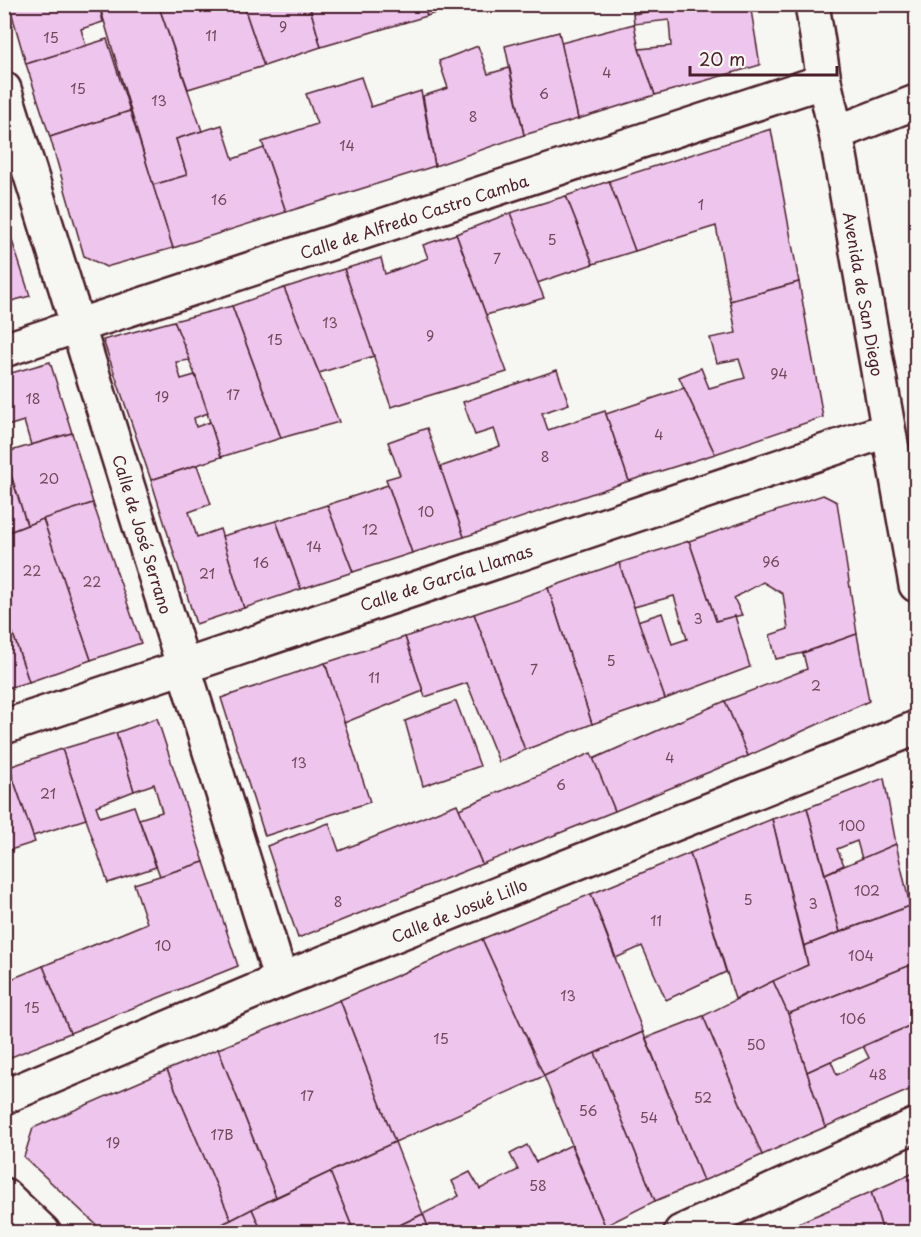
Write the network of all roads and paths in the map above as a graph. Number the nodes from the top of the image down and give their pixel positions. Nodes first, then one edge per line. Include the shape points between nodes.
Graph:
1 (812, 4) edge
2 (824, 81) junction
3 (4, 88) edge
4 (916, 102) edge
5 (837, 133) junction
6 (78, 327) junction
7 (4, 350) edge
8 (888, 430) junction
9 (916, 585) edge
10 (183, 665) junction
11 (4, 727) edge
12 (916, 728) edge
13 (281, 980) junction
14 (4, 1097) edge
15 (916, 1125) edge
16 (4, 1195) edge
17 (43, 1233) edge
18 (681, 1233) edge

1 - 2 street, Avenida de San Diego
2 - 5 street, Avenida de San Diego
2 - 6 street, Calle de Alfredo Castro Camba
3 - 6 street, Calle de José Serrano
4 - 5 street
5 - 8 street, Avenida de San Diego
6 - 7 street, Calle de Alfredo Castro Camba
6 - 10 street, Calle de José Serrano
8 - 9 street, Avenida de San Diego
8 - 10 street, Calle de García Llamas
10 - 11 street, Calle de García Llamas
10 - 13 street, Calle de José Serrano
12 - 13 street, Calle de Josué Lillo
13 - 14 street, Calle de Josué Lillo
15 - 18 street
16 - 17 street

